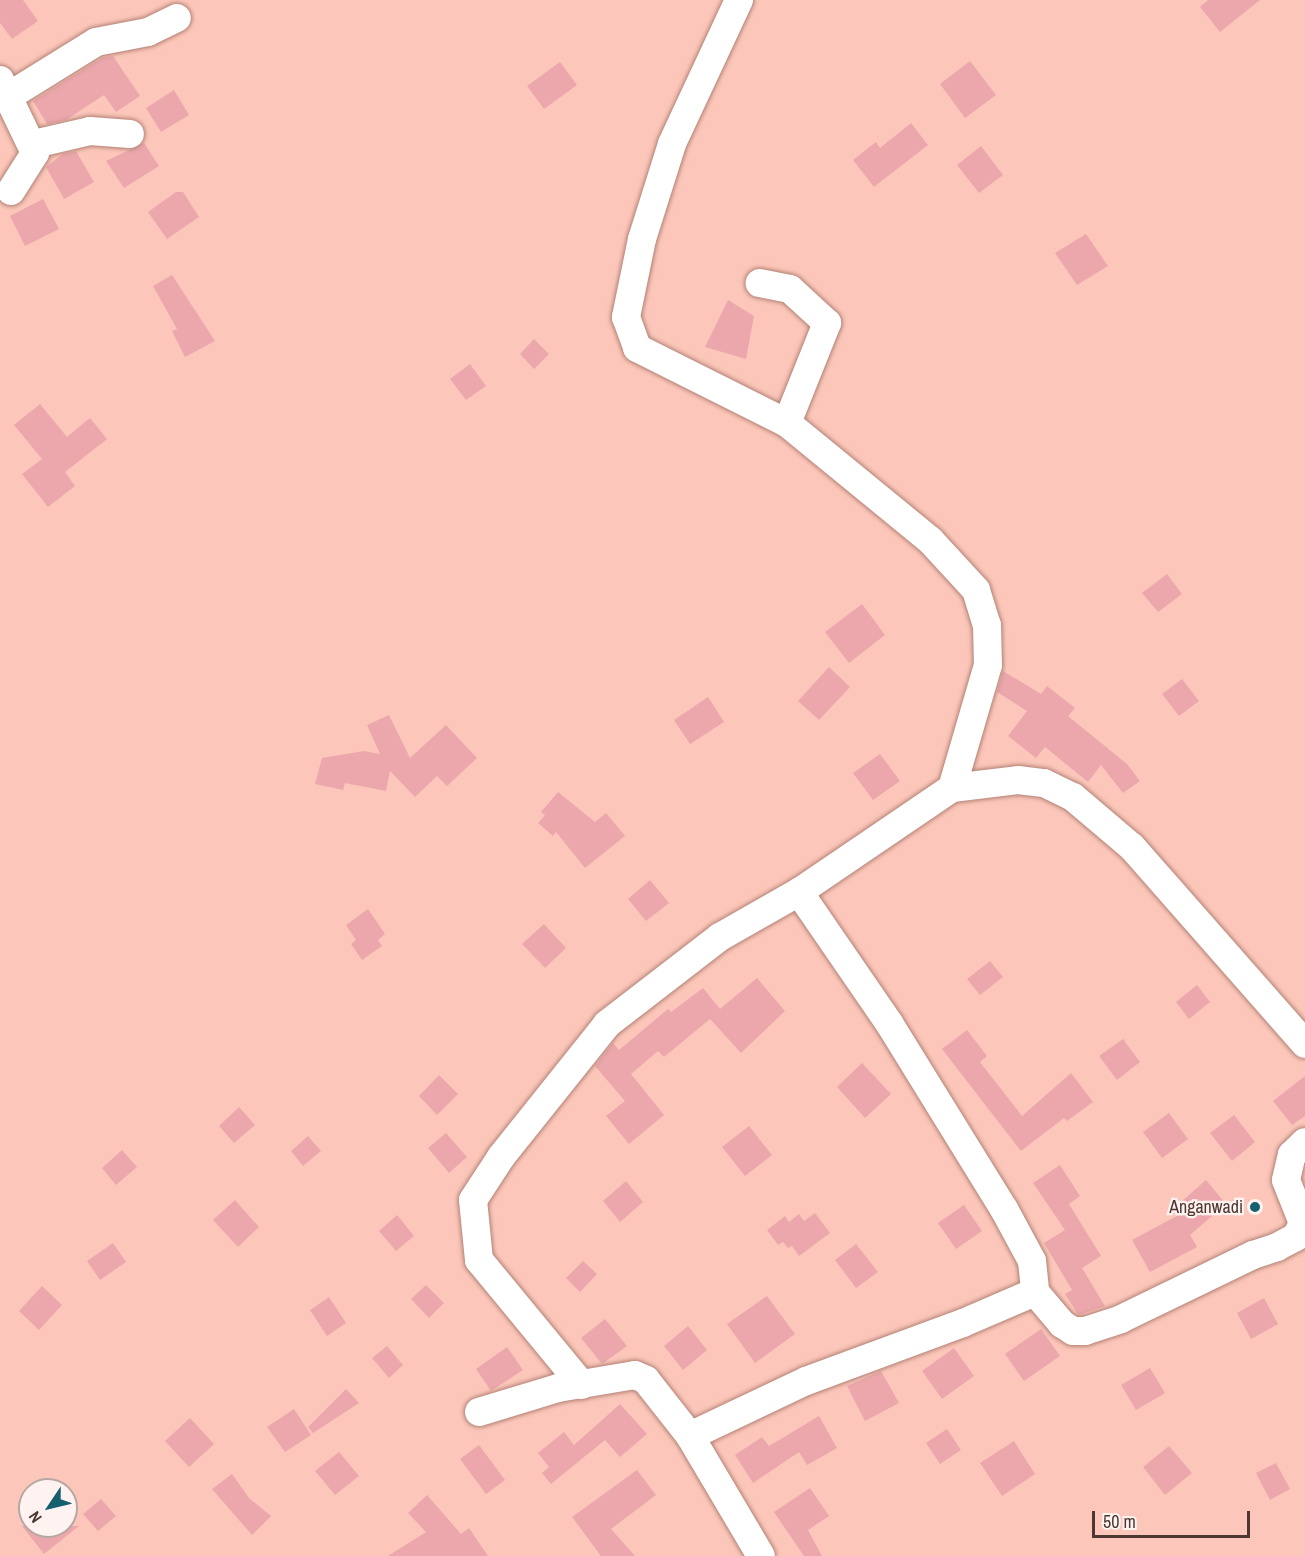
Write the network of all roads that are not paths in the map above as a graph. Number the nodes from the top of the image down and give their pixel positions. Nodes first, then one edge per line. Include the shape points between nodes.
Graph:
1 (739, 0) edge
2 (177, 18) dead end
3 (4, 88) edge
4 (130, 134) dead end
5 (34, 144) junction
6 (11, 191) dead end
7 (760, 283) dead end
8 (788, 423) junction
9 (952, 788) junction
10 (799, 892) junction
11 (1305, 1044) edge
12 (1305, 1142) edge
13 (1304, 1224) edge
14 (1035, 1292) junction
15 (582, 1385) junction
16 (479, 1412) dead end
17 (690, 1436) junction
18 (761, 1556) edge

1 - 8 street via 672,144 642,238 626,317 638,348
2 - 3 street via 148,32 96,42
3 - 5 street
4 - 5 street via 90,131
5 - 6 street via 35,153
7 - 8 street via 790,289 828,323
8 - 9 street via 930,540 976,590 987,625 988,665
9 - 10 street
9 - 11 street via 1018,780 1044,783 1073,797 1132,847
10 - 14 street via 889,1023 1004,1209 1032,1261
10 - 15 street via 720,937 607,1024 501,1157 473,1200 479,1260
12 - 13 street via 1292,1155 1286,1180
13 - 14 street via 1296,1237 1277,1247 1120,1319 1085,1331 1073,1331 1062,1324
14 - 17 street via 806,1381
15 - 16 street via 558,1388
15 - 17 street via 635,1375 646,1380
17 - 18 street

